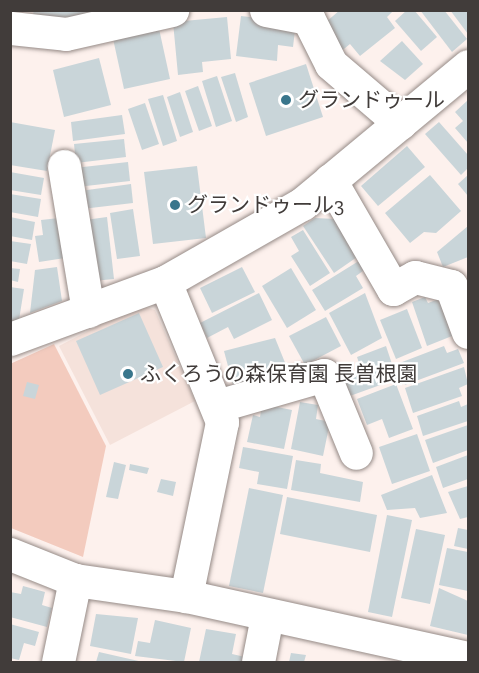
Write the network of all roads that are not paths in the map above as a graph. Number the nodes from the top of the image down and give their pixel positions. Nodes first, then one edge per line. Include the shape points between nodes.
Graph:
1 (16, 10) edge
2 (172, 10) edge
3 (266, 10) edge
4 (11, 29) edge
5 (468, 66) edge
6 (400, 123) junction
7 (64, 166) dead end
8 (330, 180) junction
9 (460, 280) edge
10 (165, 282) junction
11 (88, 311) junction
12 (468, 332) edge
13 (10, 339) edge
14 (217, 406) junction
15 (356, 453) dead end
16 (10, 554) edge
17 (75, 580) junction
18 (186, 596) junction
19 (267, 616) junction
20 (468, 658) edge
21 (58, 663) edge
22 (258, 663) edge

1 - 4 street
2 - 4 street via 66,34
3 - 6 street via 308,18 330,64
5 - 6 street
6 - 8 street
7 - 11 street
8 - 9 street via 393,290 415,277
8 - 10 street via 302,204
9 - 12 street
10 - 11 street
10 - 14 street
11 - 13 street
14 - 15 street via 324,375
14 - 18 street via 222,422
16 - 17 street
17 - 18 street
17 - 21 street
18 - 19 street
19 - 20 street
19 - 22 street

